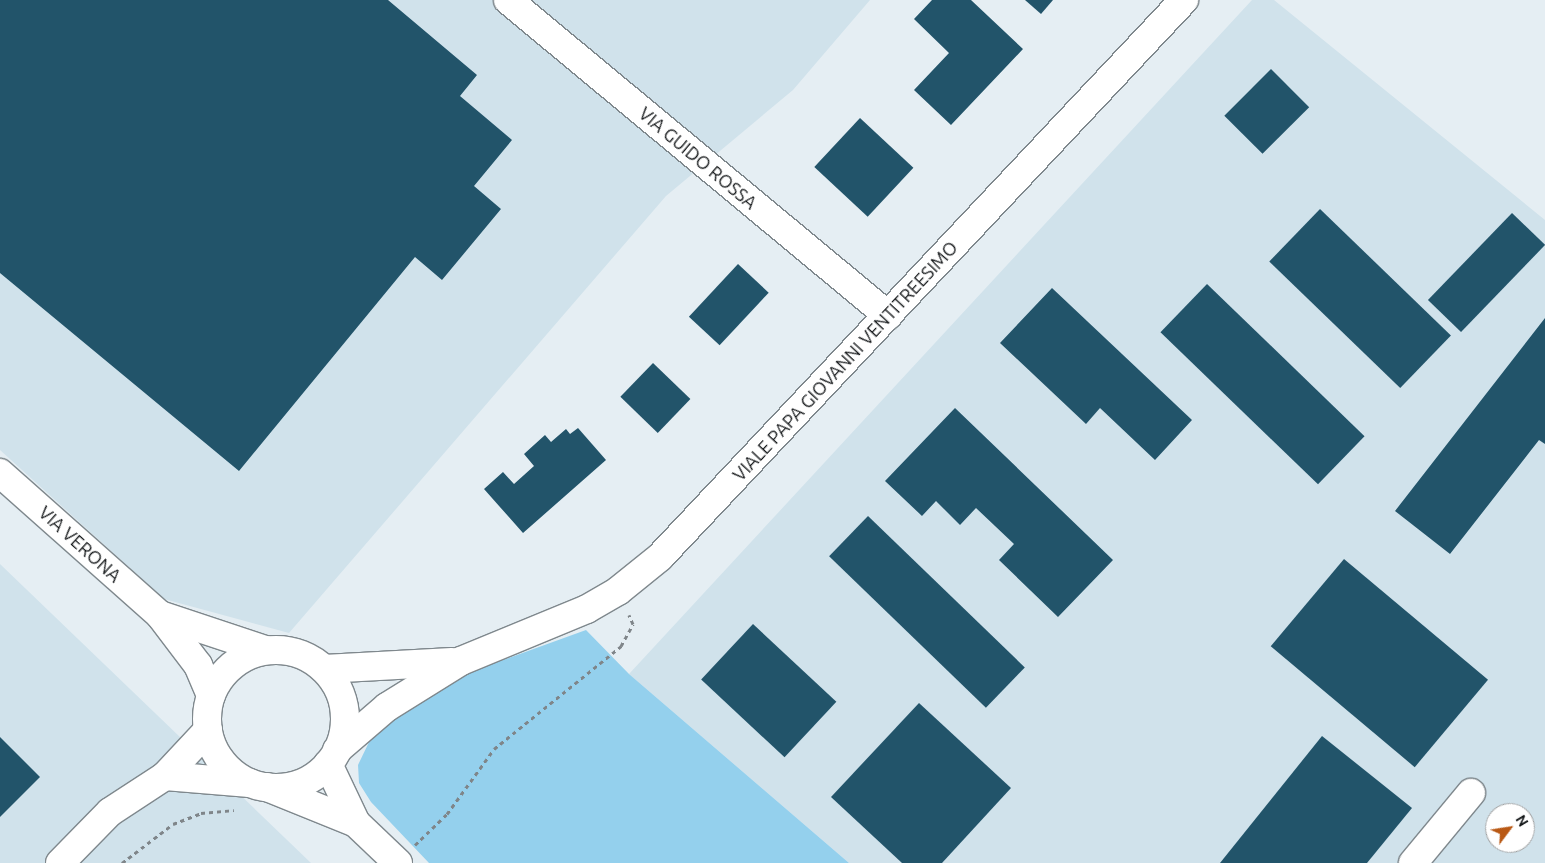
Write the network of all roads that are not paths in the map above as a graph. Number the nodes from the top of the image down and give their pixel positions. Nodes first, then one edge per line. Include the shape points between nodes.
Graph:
1 (508, 0) edge
2 (1184, 0) edge
3 (888, 316) junction
4 (0, 473) edge
5 (160, 615) junction
6 (264, 650) junction
7 (461, 661) junction
8 (324, 669) junction
9 (211, 695) junction
10 (208, 730) junction
11 (332, 757) junction
12 (165, 776) junction
13 (259, 785) junction
14 (1471, 792) dead end
15 (356, 823) junction
16 (60, 863) edge
17 (398, 863) edge
18 (1413, 863) edge

1 - 3 street, VIA GUIDO ROSSA
2 - 3 street, VIALE PAPA GIOVANNI VENTITREESIMO
3 - 7 street, VIALE PAPA GIOVANNI VENTITREESIMO via 660,557 618,591 542,631
4 - 5 street, VIA VERONA
5 - 6 street, VIA VERONA
5 - 9 street, VIA VERONA via 198,665
6 - 8 street via 286,650
6 - 9 street via 232,666
7 - 8 street, VIALE PAPA GIOVANNI VENTITREESIMO
7 - 11 street, VIALE PAPA GIOVANNI VENTITREESIMO via 387,707
8 - 11 street via 344,708
9 - 10 street
10 - 12 street
10 - 13 street via 222,762
11 - 13 street via 310,778 289,786
11 - 15 street
12 - 13 street
12 - 16 street via 110,812
13 - 15 street
14 - 18 street
15 - 17 street

